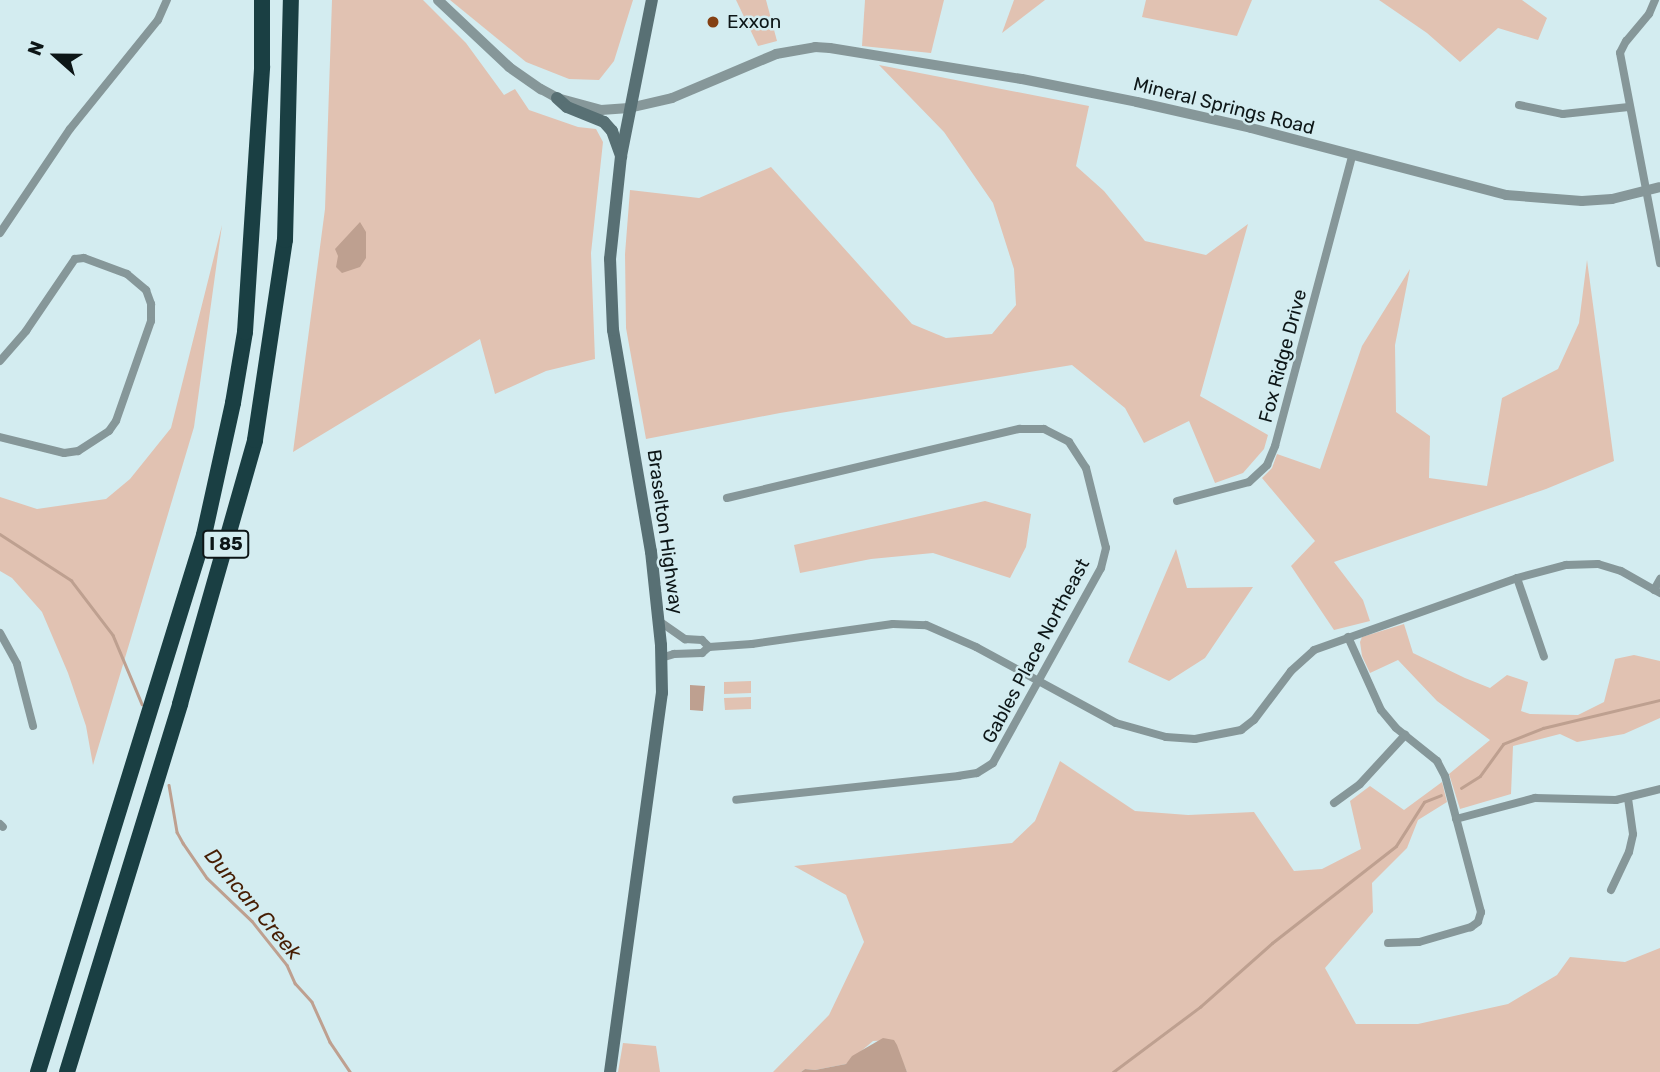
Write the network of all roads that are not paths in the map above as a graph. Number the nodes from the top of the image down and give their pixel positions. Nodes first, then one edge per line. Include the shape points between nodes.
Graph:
1 (167, 0) edge
2 (262, 0) edge
3 (291, 0) edge
4 (438, 0) edge
5 (652, 0) edge
6 (1655, 0) edge
7 (557, 98) junction
8 (1519, 105) dead end
9 (1629, 107) junction
10 (629, 108) junction
11 (621, 156) junction
12 (1352, 156) junction
13 (1660, 187) edge
14 (1645, 190) junction
15 (0, 233) edge
16 (1660, 263) edge
17 (0, 361) edge
18 (0, 437) edge
19 (727, 498) dead end
20 (1177, 502) dead end
21 (1517, 578) junction
22 (1660, 579) edge
23 (1657, 592) edge
24 (659, 621) junction
25 (0, 633) edge
26 (1348, 636) junction
27 (709, 647) junction
28 (1544, 657) dead end
29 (662, 658) junction
30 (1039, 682) junction
31 (33, 726) dead end
32 (1405, 735) junction
33 (1660, 789) edge
34 (1628, 798) junction
35 (736, 800) dead end
36 (1334, 803) dead end
37 (1456, 819) junction
38 (1611, 890) dead end
39 (1388, 943) dead end
40 (38, 1072) edge
41 (67, 1072) edge
42 (610, 1072) edge

1 - 15 street via 158,20 70,130
2 - 40 highway, I 85 via 245,332 233,403 204,536
3 - 41 highway, I 85 via 285,240 256,440
4 - 7 street, Mineral Springs Road via 509,68
5 - 10 main road, Braselton Highway
6 - 9 street via 1620,53
7 - 10 street, Mineral Springs Road via 601,110
7 - 11 main road via 604,122
8 - 9 street via 1563,114
9 - 14 street
10 - 11 main road, Braselton Highway
10 - 12 street, Mineral Springs Road via 672,98 776,54 815,47 1024,79 1251,128
11 - 24 main road, Braselton Highway via 610,259 613,330
12 - 14 street, Mineral Springs Road via 1506,195 1544,200 1612,199
12 - 20 street, Fox Ridge Drive via 1267,466 1249,482
13 - 14 street, Mineral Springs Road
14 - 16 street
17 - 18 street via 75,259 127,274 146,290 151,320 109,431 78,451 64,453
19 - 30 street, Gables Place Northeast via 1020,429 1044,429 1069,442 1086,468 1105,548 1101,568
21 - 23 street via 1566,565 1598,564 1621,571
21 - 26 street
21 - 28 street
22 - 23 street
24 - 27 street via 685,639 702,640
24 - 29 main road, Braselton Highway
25 - 31 street via 17,664
26 - 30 street via 1304,657 1254,720 1241,730 1222,735 1195,739 1139,732
26 - 32 street via 1381,710
27 - 29 street via 702,653
27 - 30 street via 893,624 926,625
29 - 42 main road, Braselton Highway via 656,756
30 - 35 street, Gables Place Northeast via 993,763 977,773
32 - 36 street via 1360,784
32 - 37 street via 1437,761
33 - 34 street
34 - 37 street via 1535,797
34 - 38 street via 1633,834
37 - 39 street via 1481,912 1478,922 1419,942

